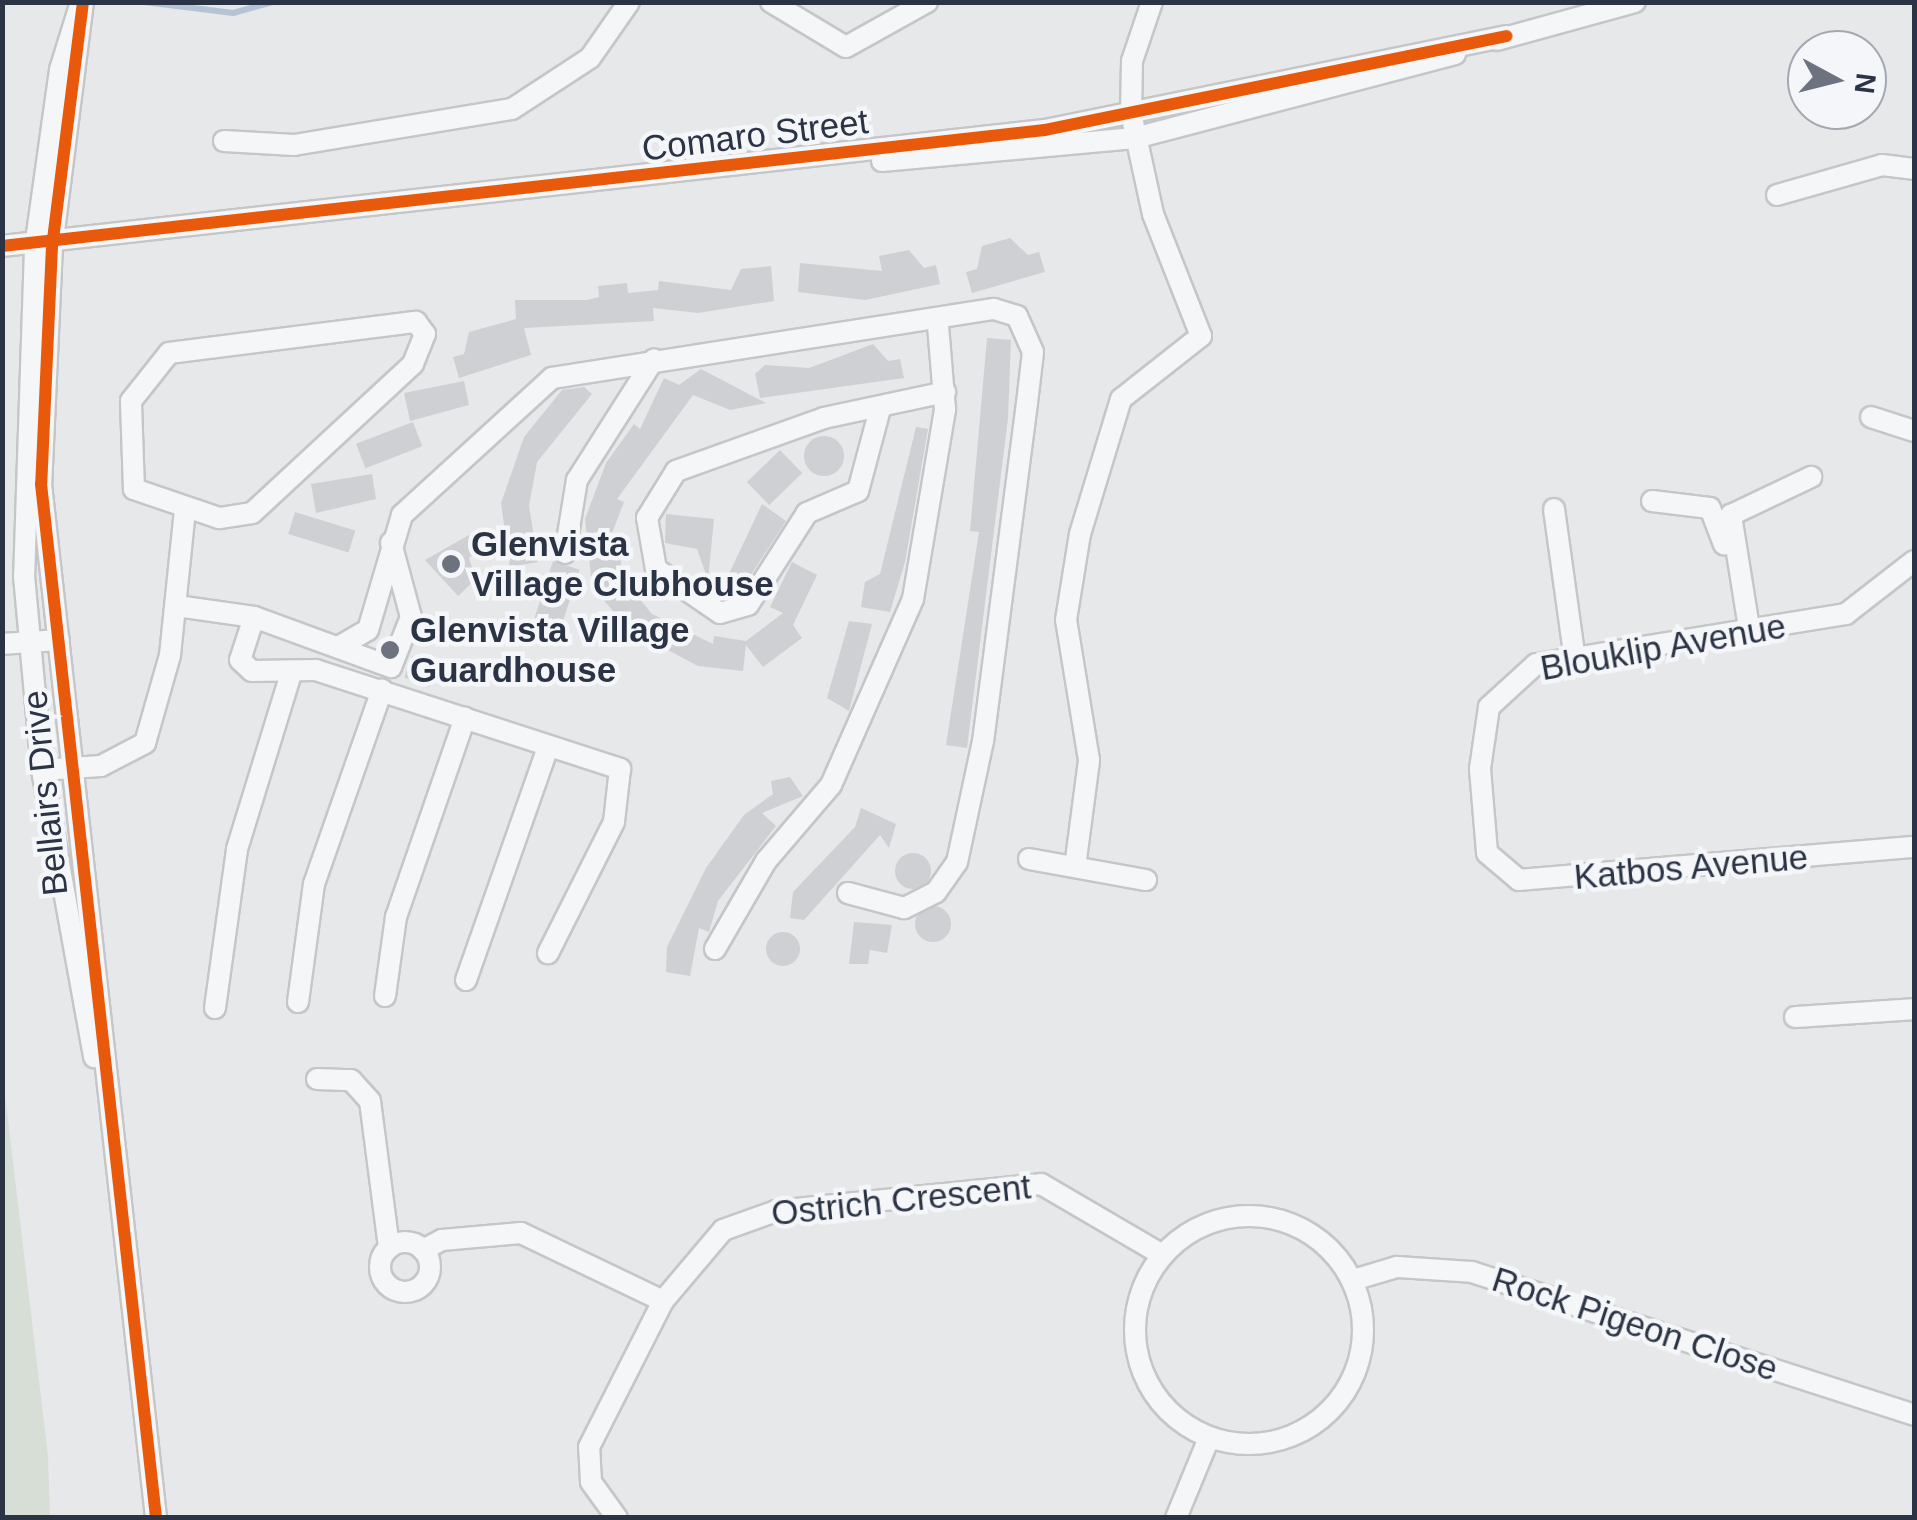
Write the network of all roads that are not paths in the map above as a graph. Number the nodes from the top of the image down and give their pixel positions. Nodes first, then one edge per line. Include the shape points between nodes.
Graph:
1 (82, 2) edge
2 (629, 2) edge
3 (771, 2) edge
4 (927, 2) edge
5 (1152, 2) edge
6 (1635, 2) edge
7 (1508, 36) junction
8 (1131, 113) junction
9 (1135, 138) junction
10 (224, 140) dead end
11 (816, 161) junction
12 (1914, 169) edge
13 (1777, 195) dead end
14 (2, 246) edge
15 (43, 247) junction
16 (938, 325) junction
17 (654, 360) junction
18 (945, 392) junction
19 (880, 408) junction
20 (1871, 417) dead end
21 (1914, 431) edge
22 (1811, 476) dead end
23 (1652, 501) dead end
24 (185, 509) junction
25 (1554, 509) dead end
26 (391, 543) junction
27 (565, 553) dead end
28 (1914, 562) edge
29 (177, 606) junction
30 (254, 618) junction
31 (1744, 635) junction
32 (58, 640) junction
33 (2, 644) edge
34 (26, 645) junction
35 (340, 646) junction
36 (1574, 654) junction
37 (290, 677) junction
38 (382, 690) junction
39 (465, 718) junction
40 (548, 747) junction
41 (74, 769) junction
42 (42, 770) junction
43 (1486, 846) joint
44 (1914, 847) edge
45 (1029, 858) dead end
46 (1075, 867) junction
47 (1146, 880) dead end
48 (848, 893) dead end
49 (715, 949) dead end
50 (548, 953) dead end
51 (466, 980) dead end
52 (385, 996) dead end
53 (298, 1002) dead end
54 (215, 1008) dead end
55 (1914, 1008) edge
56 (1794, 1017) dead end
57 (316, 1080) dead end
58 (102, 1093) junction
59 (389, 1248) junction
60 (423, 1250) junction
61 (1161, 1254) junction
62 (1353, 1280) junction
63 (664, 1301) junction
64 (1914, 1416) edge
65 (1209, 1438) junction
66 (156, 1518) edge
67 (618, 1518) edge
68 (1176, 1518) edge

1 - 15 street, Bellairs Drive via 60,70
2 - 10 street via 590,58 512,110 294,146
3 - 4 street via 846,48
5 - 8 street via 1132,61
6 - 7 street, Comaro Street
7 - 8 street, Comaro Street
7 - 9 street, Comaro Street
8 - 9 street
8 - 11 street, Comaro Street
9 - 11 street, Comaro Street via 934,162
9 - 46 street via 1153,214 1202,336 1120,399 1080,534 1066,620 1089,752
11 - 15 street, Comaro Street
12 - 13 street via 1882,166
14 - 15 street, Comaro Street
15 - 32 street, Bellairs Drive via 40,484
15 - 34 street, Bellairs Drive
16 - 17 street
16 - 18 street
16 - 48 street via 1007,312 1024,323 1033,352 983,741 957,862 942,885 893,911
17 - 26 street via 544,382 410,507
17 - 27 street via 577,480
18 - 19 street
18 - 49 street via 920,580 866,718 826,794 766,862
19 - 19 street via 676,471 647,518 656,570 720,613 748,605 807,513 858,491
20 - 21 street
22 - 31 street via 1731,516
23 - 31 street via 1716,515
24 - 24 street via 131,481 131,401 158,362 181,347 424,328 412,364 257,510 232,520
24 - 29 street
25 - 36 street
26 - 35 street via 368,630
26 - 35 street via 410,608 403,653 386,667
28 - 31 street, Blouklip Avenue via 1854,610
29 - 30 street
29 - 41 street via 145,743 123,760
30 - 35 street
30 - 37 street via 241,664
31 - 36 street, Blouklip Avenue
32 - 34 street
32 - 41 street, Bellairs Drive
33 - 34 street
34 - 42 street, Bellairs Drive
36 - 43 street, Blouklip Avenue via 1521,672 1489,708 1481,750
37 - 38 street via 316,670
37 - 54 street via 237,849
38 - 39 street
38 - 53 street via 314,884
39 - 40 street
39 - 52 street via 396,917
40 - 50 street via 616,767 624,782 614,822
40 - 51 street
41 - 42 street
41 - 58 street, Bellairs Drive
42 - 58 street, Bellairs Drive
43 - 44 street, Katbos Avenue via 1502,872 1530,882
45 - 46 street
46 - 47 street
55 - 56 street
57 - 59 street via 351,1080 370,1101
58 - 66 street, Bellairs Drive
59 - 60 street via 406,1242
59 - 60 street via 382,1277 407,1292 427,1280
60 - 63 street via 442,1240 521,1233
61 - 62 street via 1226,1216 1264,1215 1331,1249
61 - 63 street, Ostrich Crescent via 1058,1188 1033,1184 755,1216 705,1244
61 - 65 street via 1138,1304 1137,1359 1177,1420
62 - 64 street, Rock Pigeon Close via 1397,1267 1472,1272
62 - 65 street via 1363,1339 1343,1396 1297,1434 1238,1445
63 - 67 street, Ostrich Crescent via 586,1453 591,1482
65 - 68 street

